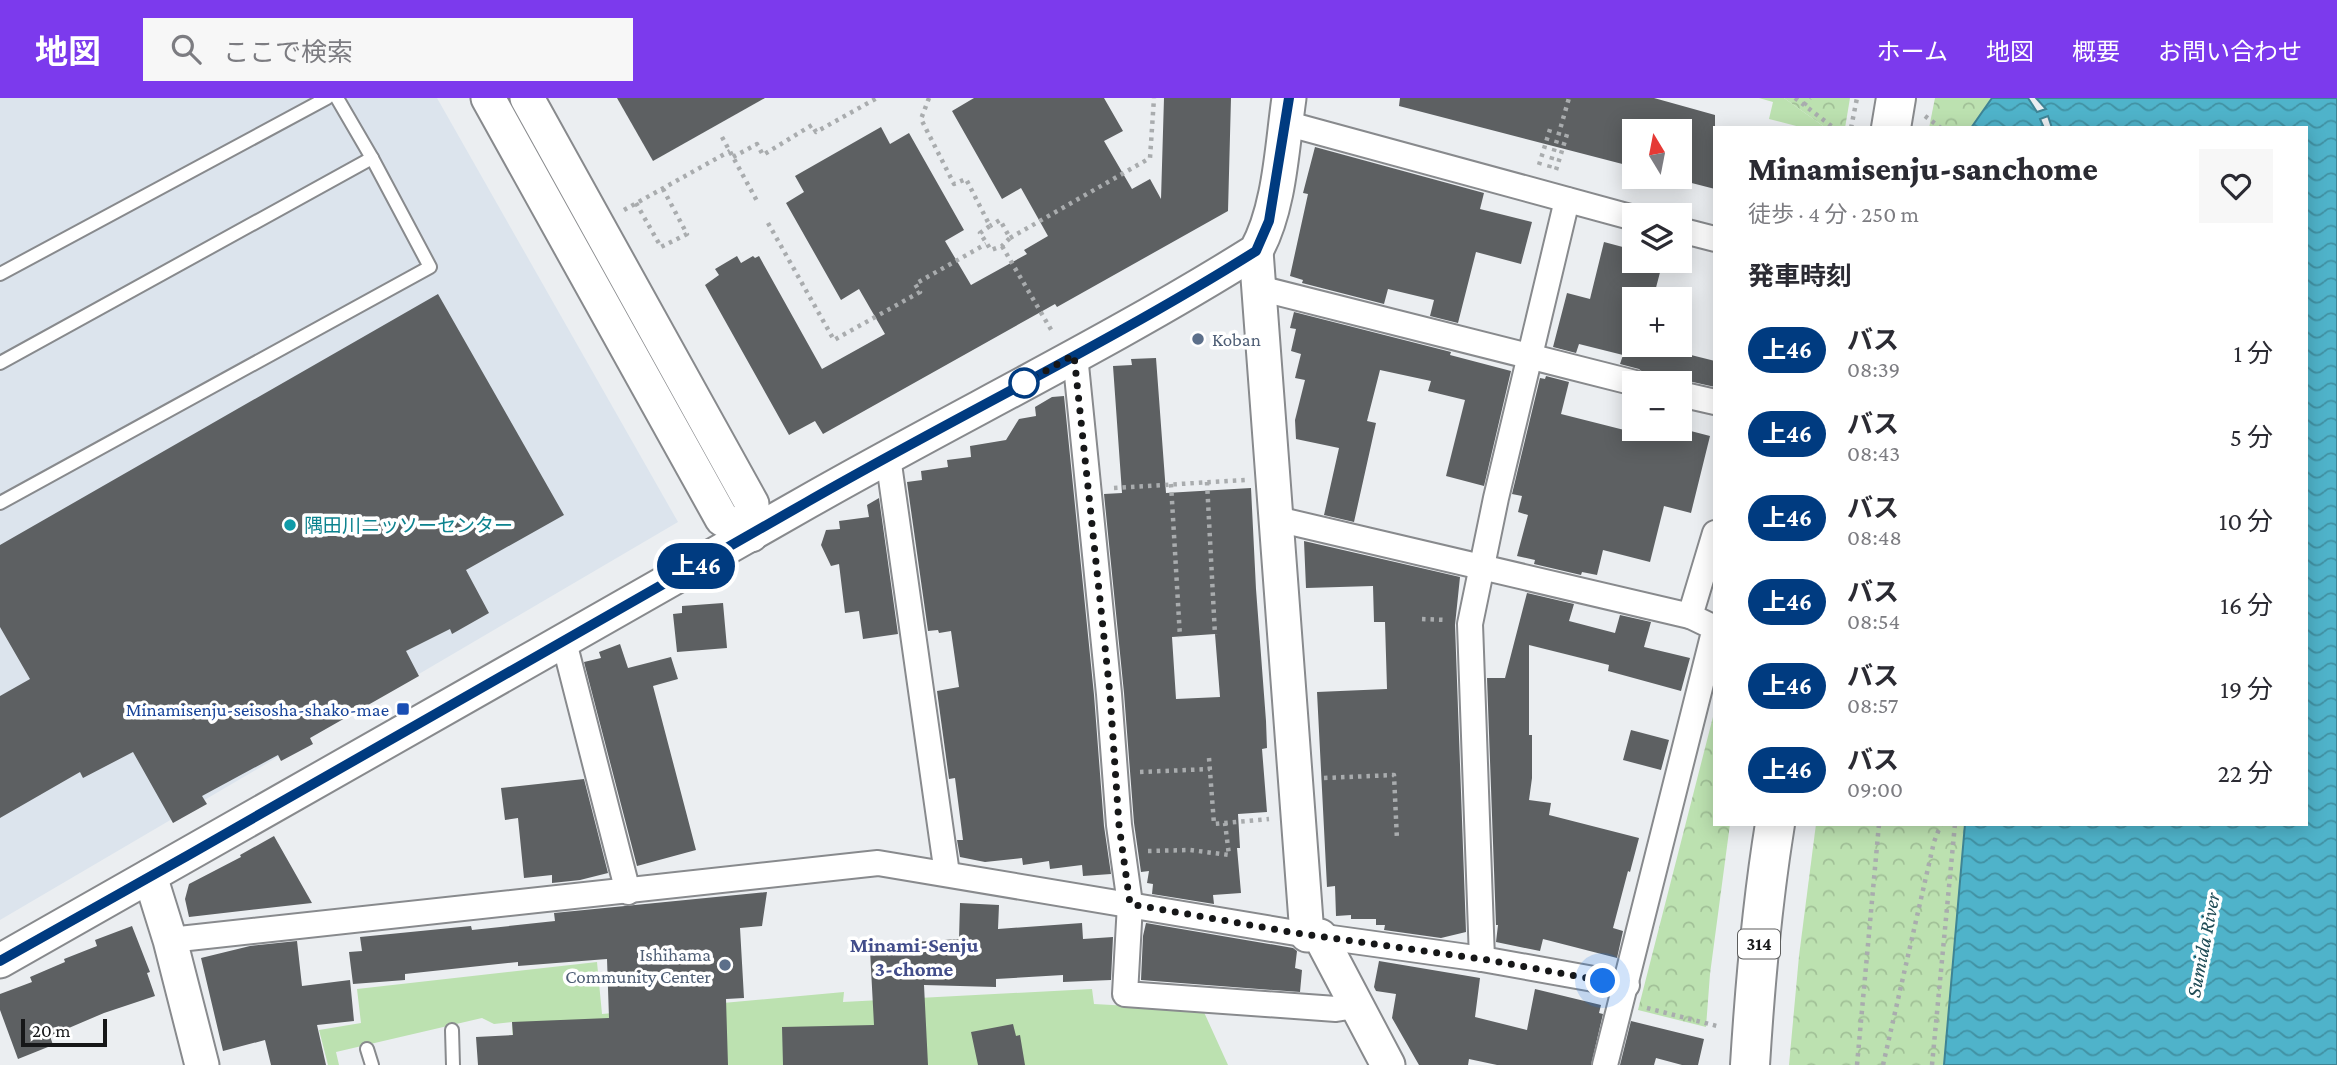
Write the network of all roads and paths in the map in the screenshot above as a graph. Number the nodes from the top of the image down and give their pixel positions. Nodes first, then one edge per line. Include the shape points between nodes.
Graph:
1 (327, 98) edge
2 (337, 98) edge
3 (488, 98) edge
4 (527, 98) edge
5 (877, 98) edge
6 (929, 98) edge
7 (1154, 98) edge
8 (1569, 98) edge
9 (1795, 98) edge
10 (1810, 98) edge
11 (1857, 98) edge
12 (1896, 98) edge
13 (1804, 105) junction
14 (1287, 111) edge
15 (1551, 126) dead end
16 (1831, 126) edge
17 (1852, 126) edge
18 (1891, 126) edge
19 (1568, 131) dead end
20 (722, 138) dead end
21 (730, 151) junction
22 (733, 157) junction
23 (372, 158) junction
24 (1538, 170) dead end
25 (1547, 173) dead end
26 (1555, 175) dead end
27 (663, 189) junction
28 (1567, 200) junction
29 (757, 201) dead end
30 (636, 204) junction
31 (624, 210) dead end
32 (1622, 215) edge
33 (768, 223) dead end
34 (990, 226) junction
35 (1692, 233) edge
36 (1010, 238) junction
37 (1713, 238) edge
38 (986, 244) junction
39 (1002, 246) junction
40 (1256, 251) junction
41 (0, 274) edge
42 (1259, 288) junction
43 (1066, 348) junction
44 (1530, 358) junction
45 (0, 363) edge
46 (1622, 380) edge
47 (1692, 397) edge
48 (1713, 402) edge
49 (888, 457) junction
50 (1256, 479) dead end
51 (1207, 482) junction
52 (1171, 484) junction
53 (1088, 490) junction
54 (0, 503) edge
55 (1277, 519) junction
56 (751, 535) junction
57 (1713, 540) edge
58 (1481, 565) junction
59 (1690, 616) junction
60 (1713, 627) edge
61 (1215, 635) dead end
62 (1713, 636) edge
63 (1180, 637) dead end
64 (564, 642) junction
65 (1209, 758) dead end
66 (1210, 769) junction
67 (1115, 773) junction
68 (1312, 778) dead end
69 (1279, 818) dead end
70 (1225, 823) junction
71 (1774, 826) edge
72 (1880, 826) edge
73 (1940, 826) edge
74 (1955, 826) edge
75 (1397, 840) dead end
76 (1123, 853) junction
77 (947, 874) junction
78 (150, 876) junction
79 (628, 892) junction
80 (1130, 904) junction
81 (1314, 935) junction
82 (170, 940) junction
83 (1482, 959) junction
84 (0, 961) edge
85 (1627, 985) junction
86 (1355, 1006) junction
87 (1646, 1008) dead end
88 (1717, 1026) dead end
89 (452, 1030) dead end
90 (368, 1049) dead end
91 (202, 1065) edge
92 (372, 1065) edge
93 (453, 1065) edge
94 (1388, 1065) edge
95 (1605, 1065) edge
96 (1750, 1065) edge
97 (1857, 1065) edge
98 (1883, 1065) edge
99 (1932, 1065) edge

1 - 41 lane
2 - 23 lane
3 - 56 street via 722,519
4 - 56 street via 752,504
5 - 22 path via 816,132 812,125 763,155 757,144
6 - 34 path via 921,119 954,184 966,179
7 - 36 path via 1150,158
8 - 25 path
9 - 13 path
10 - 13 path
11 - 17 path
12 - 18 main road
13 - 16 path
14 - 28 street
14 - 40 street via 1269,221
15 - 24 path
19 - 26 path
20 - 21 path
21 - 22 path
21 - 27 path
22 - 29 path
23 - 45 lane
23 - 54 lane via 430,267
27 - 30 path
27 - 30 path via 687,234 662,247
28 - 32 street
28 - 44 street
30 - 31 path
33 - 38 path via 834,340 920,292 915,284
34 - 36 path via 1000,220
34 - 38 path via 980,233
35 - 37 street
36 - 39 path
38 - 39 path via 991,250
39 - 43 path
40 - 42 street
40 - 43 street
42 - 44 street
42 - 55 street
43 - 49 street
43 - 53 street
44 - 46 street
44 - 58 street
47 - 48 street
49 - 56 street
49 - 77 street
50 - 51 path
51 - 52 path
51 - 61 path
52 - 53 path
52 - 63 path
53 - 67 street
55 - 58 street
55 - 81 street
56 - 64 street
57 - 59 street
58 - 59 street
58 - 83 street via 1470,624
59 - 60 street
62 - 85 street
64 - 78 street
64 - 79 street
65 - 66 path
66 - 67 path
66 - 70 path via 1214,824
67 - 76 street
68 - 75 path via 1394,775
69 - 70 path
70 - 76 path via 1228,855 1190,850
71 - 96 main road, 314
72 - 97 path
73 - 98 path
74 - 99 path
76 - 80 street
77 - 79 street via 878,863
77 - 80 street
78 - 82 street
78 - 84 street
79 - 82 street
80 - 81 street
80 - 86 street via 1125,994 1336,1009
81 - 83 street
81 - 86 street
82 - 91 street
83 - 85 street
85 - 95 street
86 - 94 street
87 - 88 path
89 - 93 lane
90 - 92 lane

